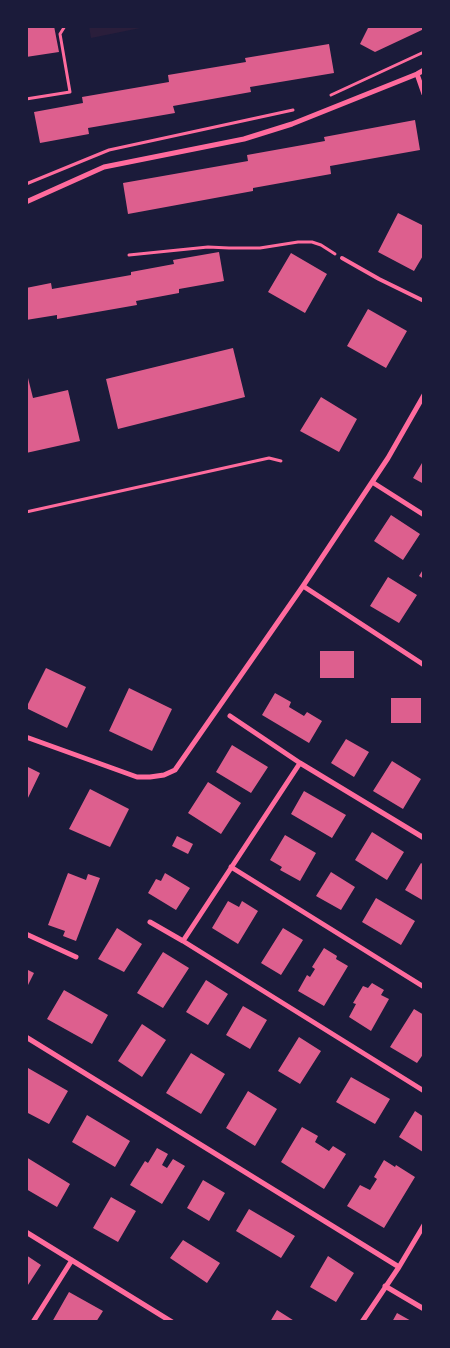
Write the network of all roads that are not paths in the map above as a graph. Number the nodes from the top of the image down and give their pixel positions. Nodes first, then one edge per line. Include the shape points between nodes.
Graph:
1 (424, 70) edge
2 (417, 74) junction
3 (424, 94) edge
4 (26, 202) edge
5 (342, 258) road end
6 (424, 301) edge
7 (424, 395) edge
8 (372, 482) junction
9 (424, 515) edge
10 (303, 586) junction
11 (424, 665) edge
12 (230, 716) dead end
13 (26, 737) edge
14 (300, 763) junction
15 (424, 838) edge
16 (231, 867) junction
17 (150, 922) dead end
18 (26, 934) edge
19 (183, 941) junction
20 (76, 957) dead end
21 (424, 987) edge
22 (26, 1037) edge
23 (424, 1091) edge
24 (424, 1224) edge
25 (26, 1232) edge
26 (72, 1260) junction
27 (399, 1267) junction
28 (385, 1286) junction
29 (424, 1309) edge
30 (34, 1322) edge
31 (172, 1322) edge
32 (362, 1322) edge

1 - 2 street
2 - 3 street
2 - 4 street via 244,140 104,167
5 - 6 lane
7 - 8 street
8 - 9 street
8 - 10 street
10 - 11 street
10 - 13 street via 175,770 164,775 137,777
12 - 14 street
14 - 15 street
14 - 16 street
16 - 19 street
16 - 21 street
17 - 19 street
18 - 20 street
19 - 23 street
22 - 27 street
24 - 27 street
25 - 26 street
26 - 30 street
26 - 31 street
27 - 28 street
28 - 29 street
28 - 32 street

